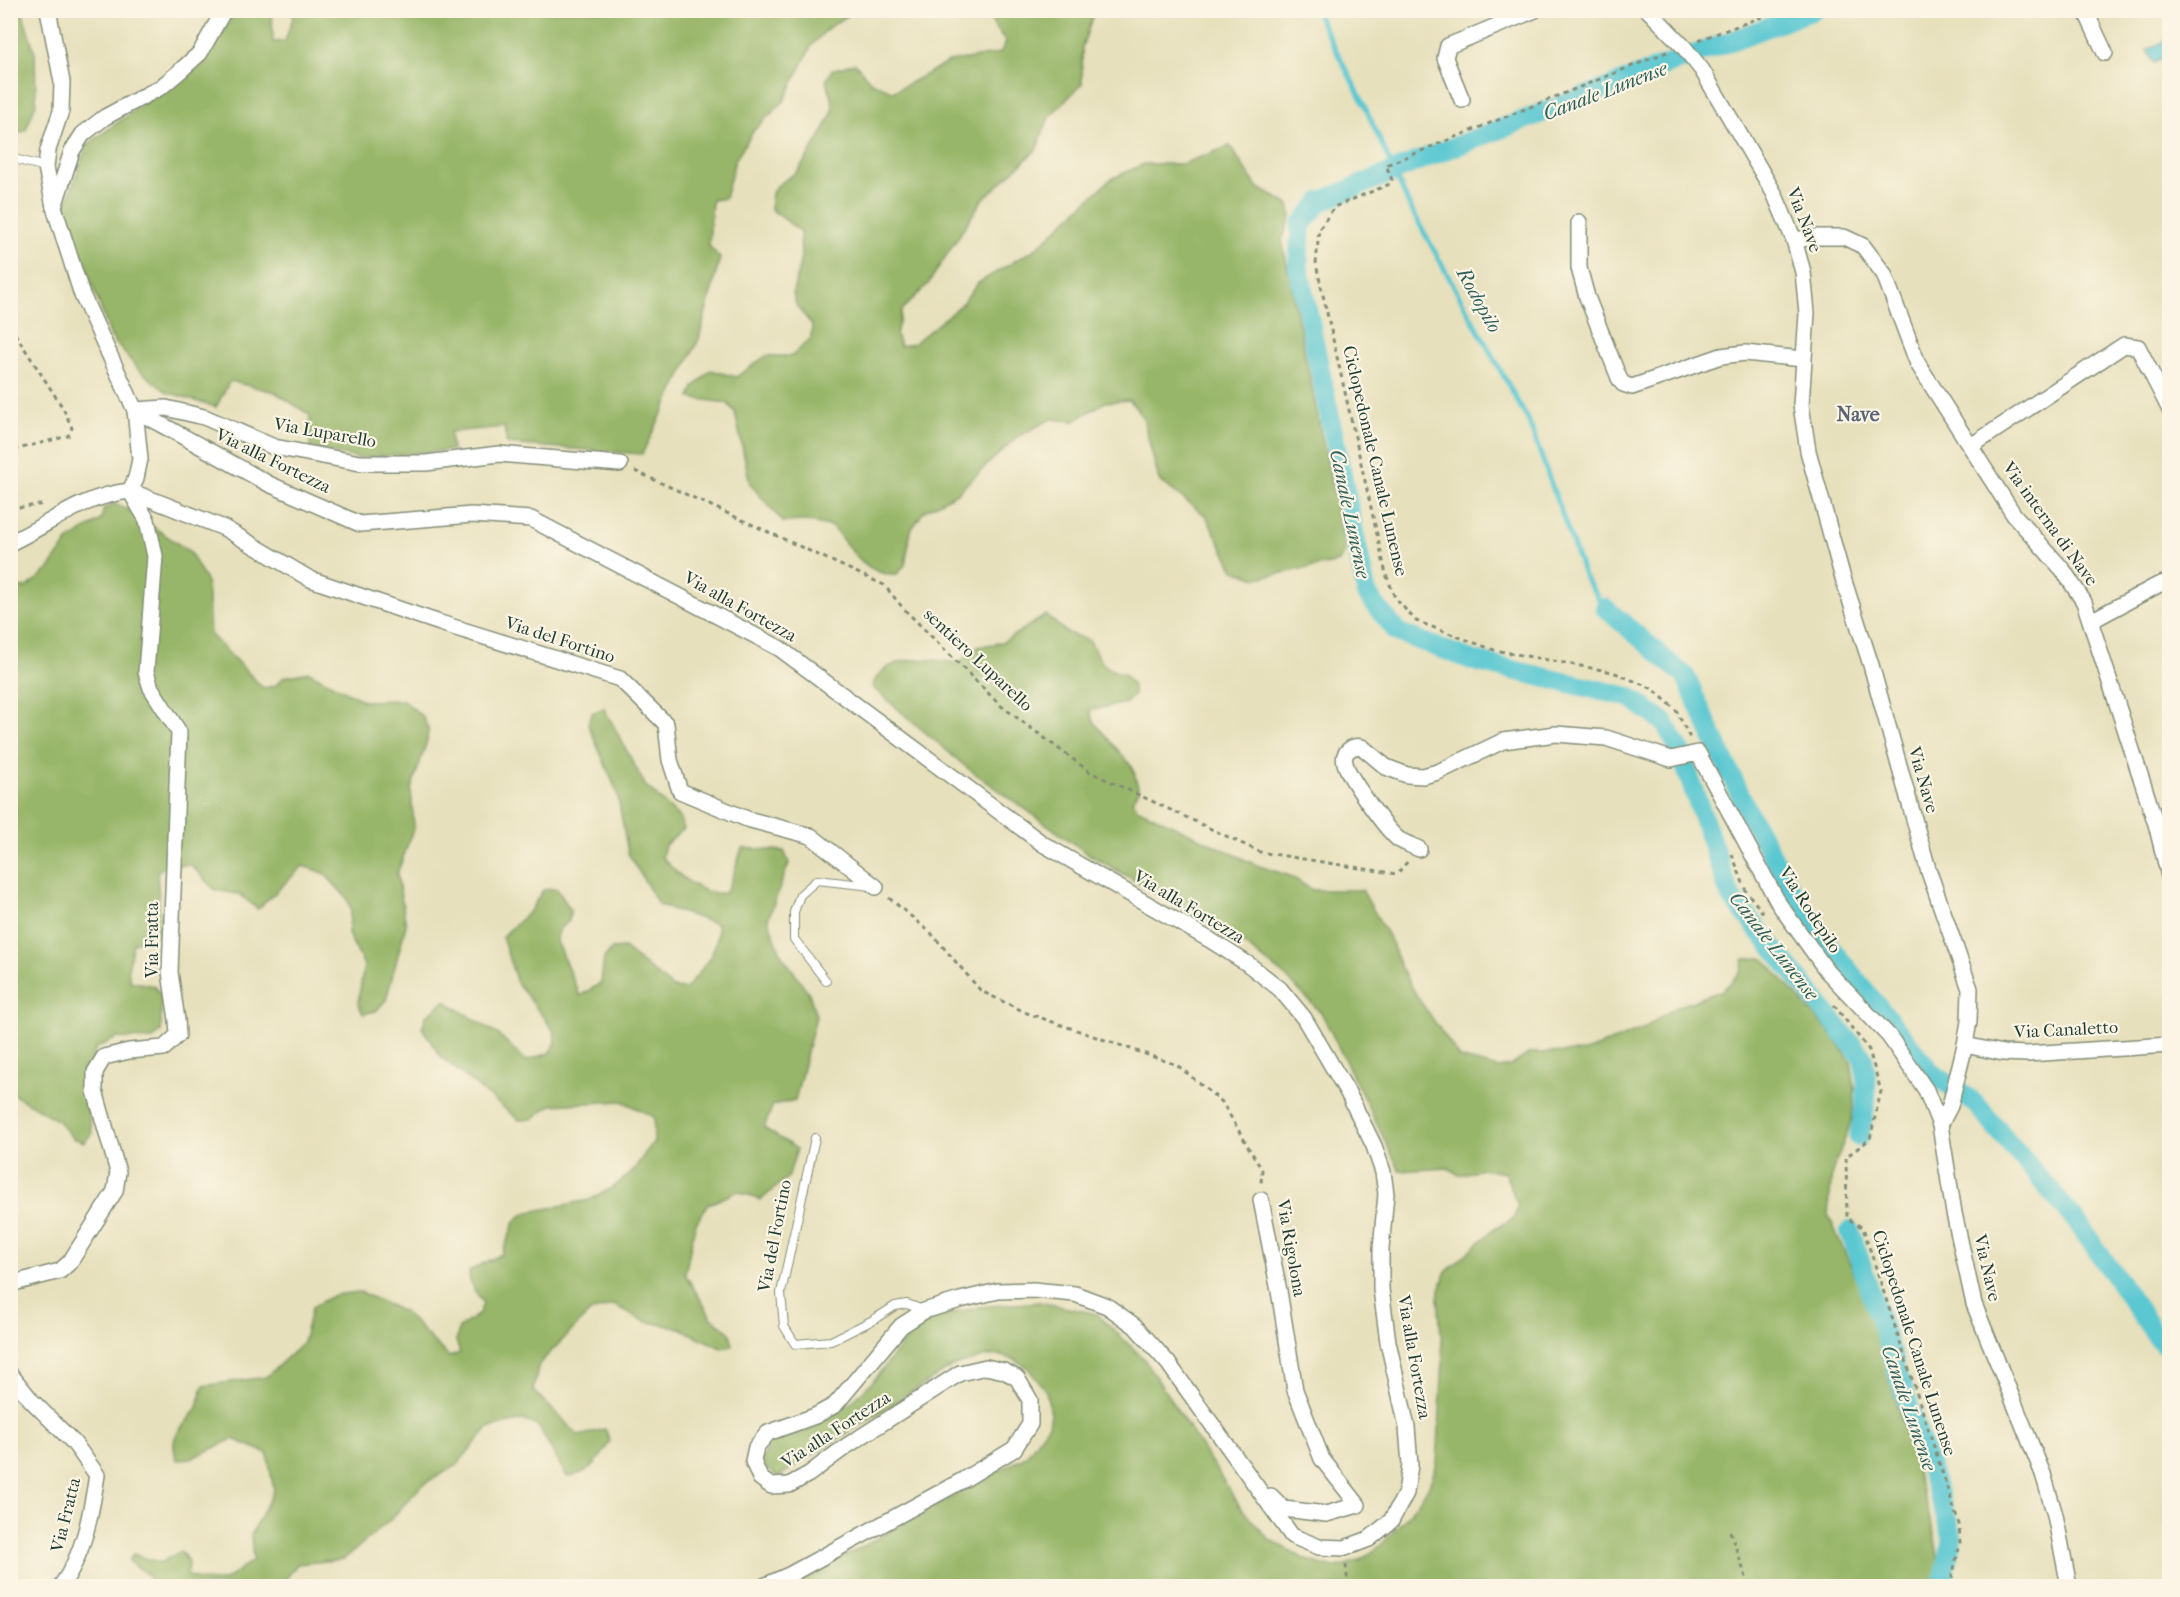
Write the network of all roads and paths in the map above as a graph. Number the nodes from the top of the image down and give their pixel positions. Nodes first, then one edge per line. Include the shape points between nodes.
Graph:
1 (48, 10) edge
2 (224, 10) edge
3 (1535, 10) edge
4 (1648, 10) edge
5 (1781, 10) edge
6 (2085, 10) edge
7 (1683, 46) junction
8 (2105, 53) dead end
9 (1462, 100) dead end
10 (10, 158) edge
11 (46, 167) junction
12 (54, 207) junction
13 (1579, 222) dead end
14 (1794, 240) junction
15 (10, 326) edge
16 (1803, 359) junction
17 (2168, 404) edge
18 (135, 410) junction
19 (1971, 446) junction
20 (10, 451) edge
21 (620, 464) joint
22 (130, 491) junction
23 (10, 543) edge
24 (2169, 584) edge
25 (2091, 621) junction
26 (1692, 754) junction
27 (1419, 849) joint
28 (1730, 849) dead end
29 (2169, 880) edge
30 (876, 887) junction
31 (1767, 918) dead end
32 (826, 981) dead end
33 (1829, 998) dead end
34 (1965, 1045) junction
35 (2169, 1045) edge
36 (1940, 1125) junction
37 (815, 1138) dead end
38 (1261, 1200) joint
39 (10, 1284) edge
40 (924, 1311) junction
41 (10, 1374) edge
42 (1248, 1476) junction
43 (1730, 1531) dead end
44 (1345, 1548) junction
45 (61, 1587) edge
46 (764, 1587) edge
47 (1348, 1587) edge
48 (1749, 1587) edge
49 (1950, 1587) edge
50 (2069, 1587) edge

1 - 11 street via 62,82 61,111
2 - 12 street via 200,52 179,72 83,134 72,151
3 - 9 street via 1448,46 1445,57
4 - 7 street, Via Nave
5 - 7 path, Ciclopedonale Canale Lunense
6 - 8 street
7 - 14 street, Via Nave via 1702,70 1774,193
7 - 26 path, Ciclopedonale Canale Lunense via 1386,165 1390,184 1334,207 1319,230 1316,264 1383,562 1395,598 1416,621 1494,650 1612,672 1653,689 1676,710
10 - 11 lane
11 - 12 street
12 - 18 street via 82,295
13 - 16 street via 1579,268 1623,384 1632,387 1721,356 1745,353
14 - 16 street, Via Nave via 1803,272 1807,313
14 - 19 street, Via interna di Nave via 1844,237 1863,246 1884,274 1918,364
15 - 20 path via 72,428 68,436
16 - 34 street, Via Nave via 1801,405 1808,451 1928,869 1970,989
17 - 19 street via 2138,347 2124,345
18 - 21 street, Via Luparello via 166,408 204,417 274,447 360,463 426,463 499,454
18 - 22 street via 140,459
18 - 44 street, Via alla Fortezza via 269,484 360,524 472,515 531,519 779,648 1043,844 1210,940 1280,989 1304,1018 1348,1093 1383,1172 1381,1289 1407,1427 1410,1465 1406,1493 1391,1521 1369,1539
19 - 25 street, Via interna di Nave via 2014,514 2063,570 2084,602
21 - 27 path, sentiero Luparello via 884,585 1000,705 1100,777 1260,852 1396,874
22 - 23 street via 82,503
22 - 30 street, Via del Fortino via 224,528 310,579 620,680 666,724 670,760 680,791 747,819 811,836
22 - 39 street, Via Fratta via 147,520 155,556 146,672 151,688 179,732 170,972 178,1035 164,1048 104,1057 95,1072 95,1091 118,1172 115,1191 70,1262 60,1271
24 - 25 street via 2158,585
25 - 29 street, Via interna di Nave via 2156,824
26 - 27 street via 1671,759 1606,738 1556,734 1503,741 1423,776 1386,767 1362,747 1349,750 1345,763 1372,808 1398,838
26 - 36 street, Via Rodepilo via 1779,904 1827,971 1889,1036 1926,1090
28 - 31 path via 1746,891
30 - 32 lane via 817,880 800,895 794,912 794,939
30 - 38 path, Via Rigolona via 932,933 981,991 1026,1013 1177,1065 1222,1102 1262,1170
33 - 49 path, Ciclopedonale Canale Lunense via 1869,1050 1881,1091 1870,1139 1846,1157 1847,1218 1863,1228 1959,1524 1960,1543
34 - 35 street, Via Canaletto via 2003,1053
34 - 36 street, Via Nave via 1950,1106
36 - 50 street, Via Nave via 1974,1304 2043,1474
37 - 40 lane, Via del Fortino via 781,1293 784,1326 795,1344 831,1341 895,1306 907,1304
38 - 42 street, Via Rigolona via 1295,1390 1322,1459 1358,1505 1326,1514 1284,1509
40 - 42 street, Via alla Fortezza via 998,1291 1033,1290 1075,1294 1107,1306 1135,1326 1168,1363
40 - 46 street, Via alla Fortezza via 901,1326 835,1405 768,1433 756,1447 753,1461 760,1479 771,1486 789,1485 960,1373 986,1367 1017,1378 1030,1400 1030,1424 1014,1449
41 - 45 street, Via Fratta via 74,1443 97,1475 79,1554
42 - 44 street, Via alla Fortezza via 1292,1536 1318,1547
43 - 48 path
44 - 47 path

